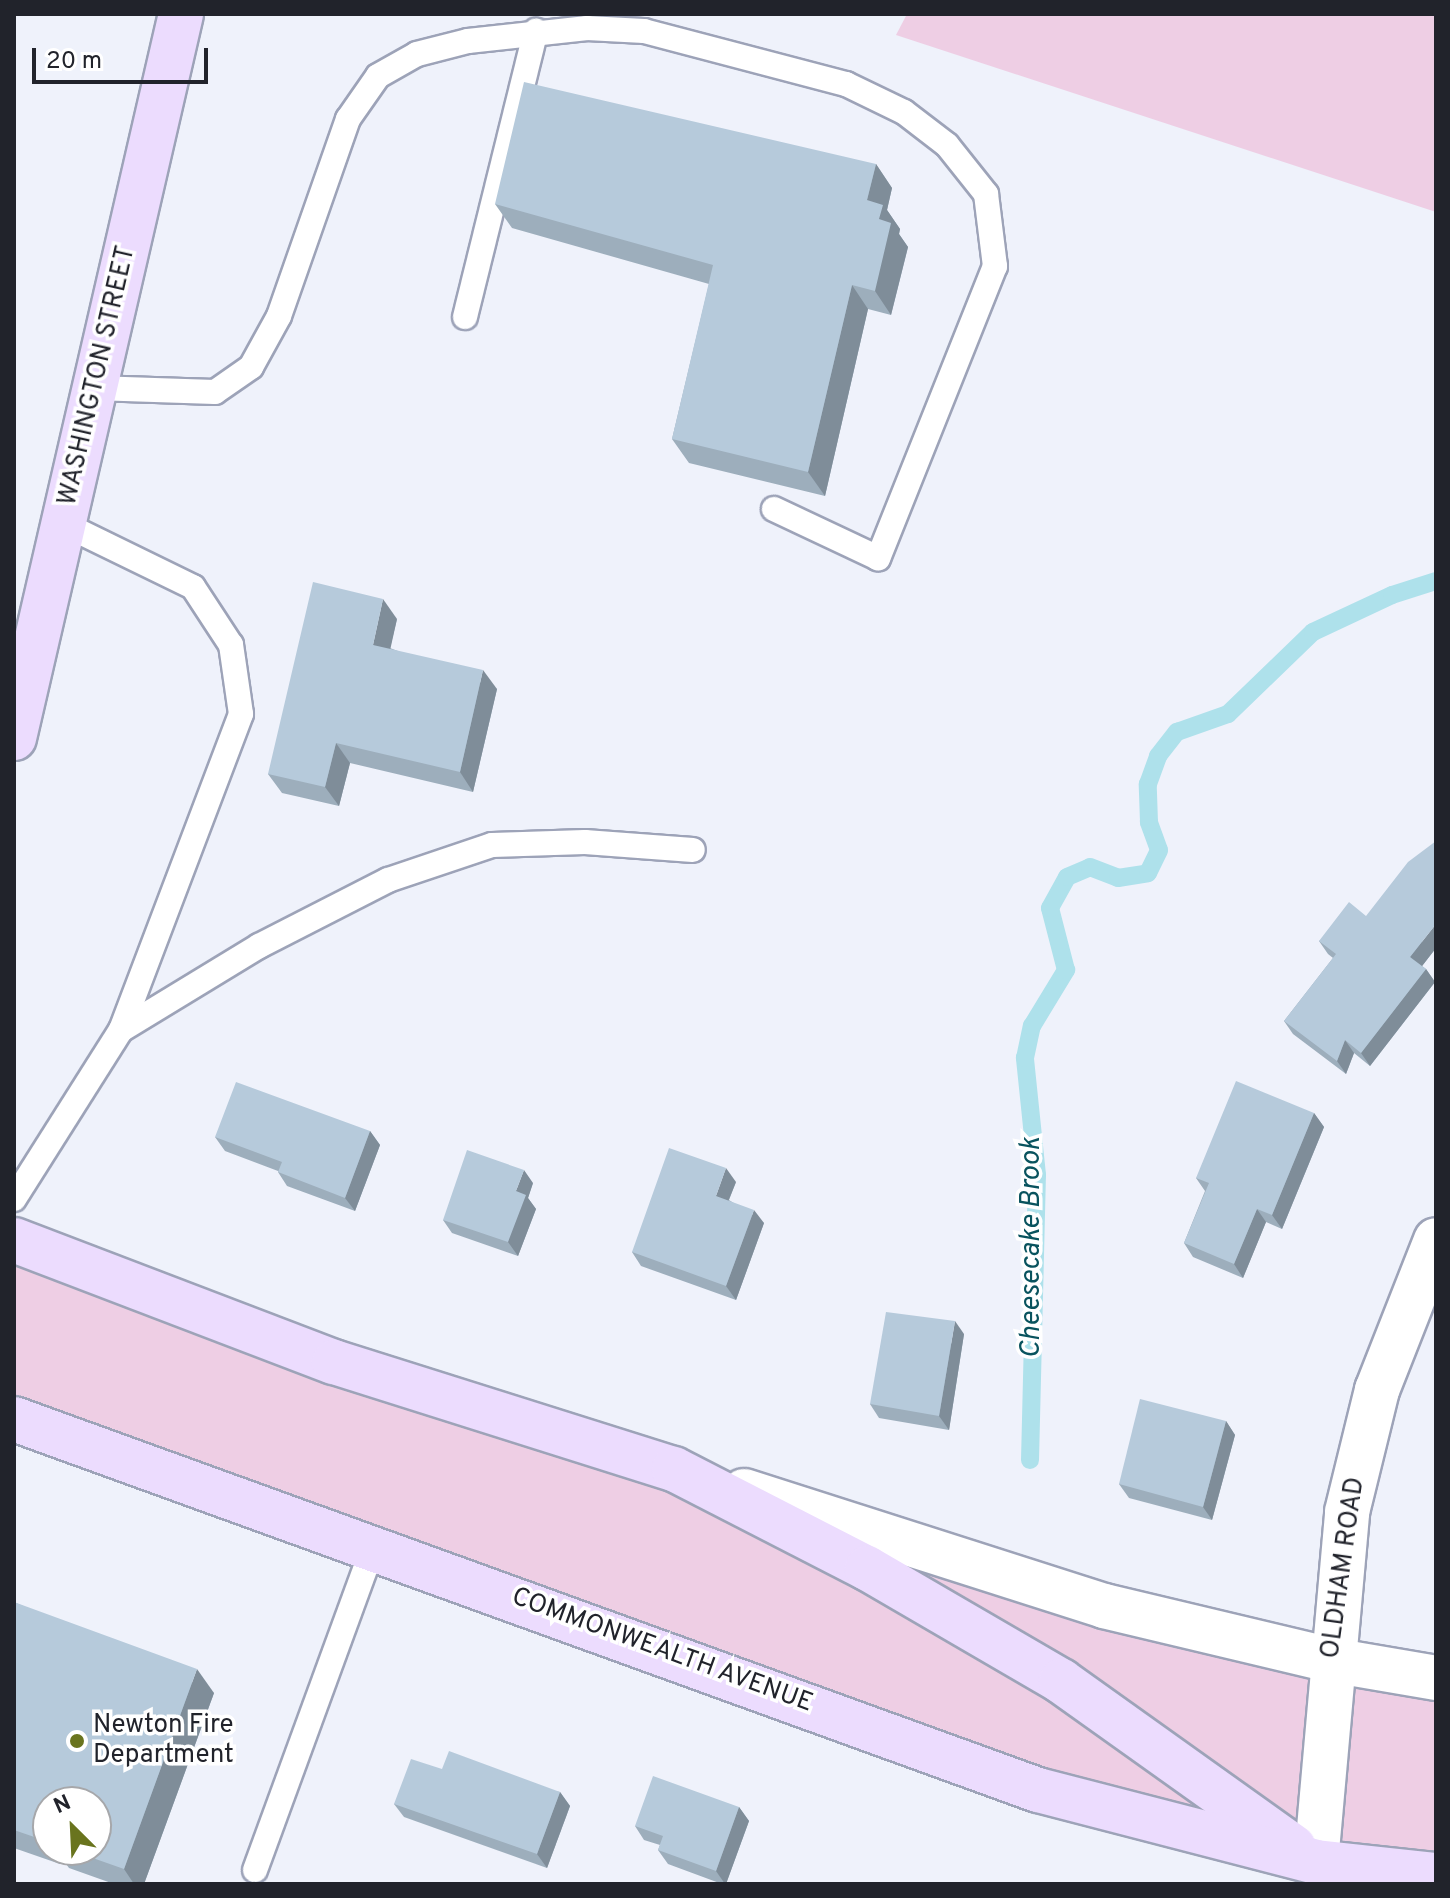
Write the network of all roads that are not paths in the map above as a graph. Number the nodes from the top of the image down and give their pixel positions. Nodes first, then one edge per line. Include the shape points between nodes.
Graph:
1 (181, 14) edge
2 (536, 31) junction
3 (465, 317) dead end
4 (94, 388) junction
5 (774, 509) edge
6 (64, 524) junction
7 (14, 738) edge
8 (693, 850) dead end
9 (121, 1030) junction
10 (14, 1199) edge
11 (14, 1240) edge
12 (1436, 1240) edge
13 (14, 1419) edge
14 (674, 1469) junction
15 (373, 1547) junction
16 (1331, 1660) junction
17 (1436, 1678) edge
18 (255, 1870) dead end
19 (1436, 1875) edge
20 (1314, 1877) edge

1 - 4 main road, WASHINGTON STREET
2 - 3 lane
2 - 4 lane via 417,54 378,76 348,119 279,316 251,367 215,392
2 - 5 lane via 644,31 846,84 904,112 947,145 986,194 995,266 878,558
4 - 6 main road, WASHINGTON STREET
6 - 7 main road, WASHINGTON STREET
6 - 9 lane via 193,587 231,645 241,714
8 - 9 lane via 585,842 492,845 388,880 259,946
9 - 10 lane
11 - 14 main road, COMMONWEALTH AVENUE via 334,1362
12 - 16 street, OLDHAM ROAD via 1377,1390 1347,1512
13 - 15 main road, COMMONWEALTH AVENUE
14 - 16 street, COMMONWEALTH AVENUE via 1104,1606
14 - 20 main road, COMMONWEALTH AVENUE via 867,1568 1061,1681
15 - 18 lane
15 - 20 main road, COMMONWEALTH AVENUE via 1038,1790
16 - 17 street, COMMONWEALTH AVENUE
16 - 20 street, OLDHAM ROAD
19 - 20 main road, COMMONWEALTH AVENUE

